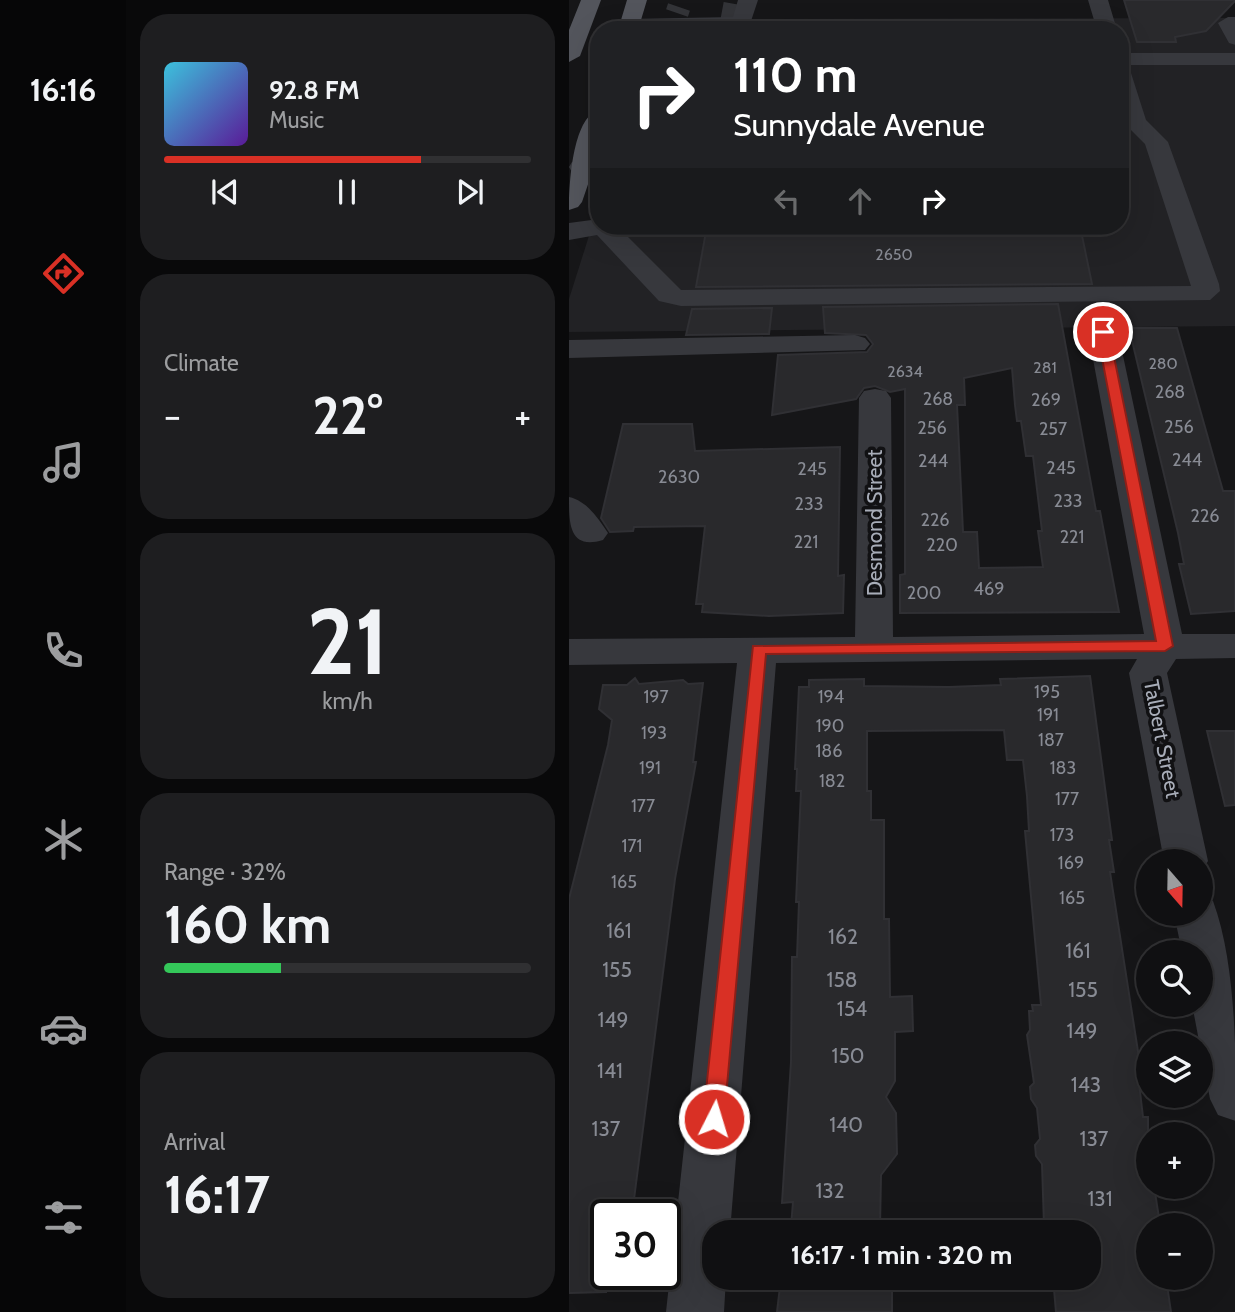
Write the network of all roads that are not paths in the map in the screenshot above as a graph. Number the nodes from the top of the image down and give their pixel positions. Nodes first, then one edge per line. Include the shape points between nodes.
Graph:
1 (591, 0) edge
2 (636, 0) edge
3 (659, 0) edge
4 (1099, 0) edge
5 (738, 12) edge
6 (631, 21) edge
7 (664, 21) edge
8 (1105, 21) edge
9 (1235, 23) edge
10 (1235, 38) edge
11 (569, 57) edge
12 (1129, 59) edge
13 (1235, 59) edge
14 (1129, 105) edge
15 (590, 167) edge
16 (569, 202) edge
17 (569, 232) edge
18 (1103, 332) dead end
19 (855, 344) dead end
20 (570, 364) edge
21 (875, 398) dead end
22 (569, 507) edge
23 (591, 533) dead end
24 (1165, 646) junction
25 (1235, 646) edge
26 (874, 648) junction
27 (758, 649) junction
28 (569, 652) edge
29 (1184, 849) edge
30 (1203, 926) edge
31 (1221, 959) edge
32 (1235, 1100) edge
33 (695, 1312) edge

1 - 11 main road
2 - 3 street
2 - 6 main road
4 - 8 street
5 - 7 street
9 - 10 street via 1228,23
12 - 13 street
14 - 17 street via 1135,122 1156,142 1205,284 1207,291 1200,294 681,298 669,295 613,239 580,240
15 - 16 main road
18 - 24 street
19 - 20 street
21 - 26 street, Desmond Street
22 - 23 street
24 - 25 street
24 - 26 street
24 - 29 street, Talbert Street via 1148,673
26 - 27 street
27 - 28 street
27 - 33 street
30 - 31 street
31 - 32 street

